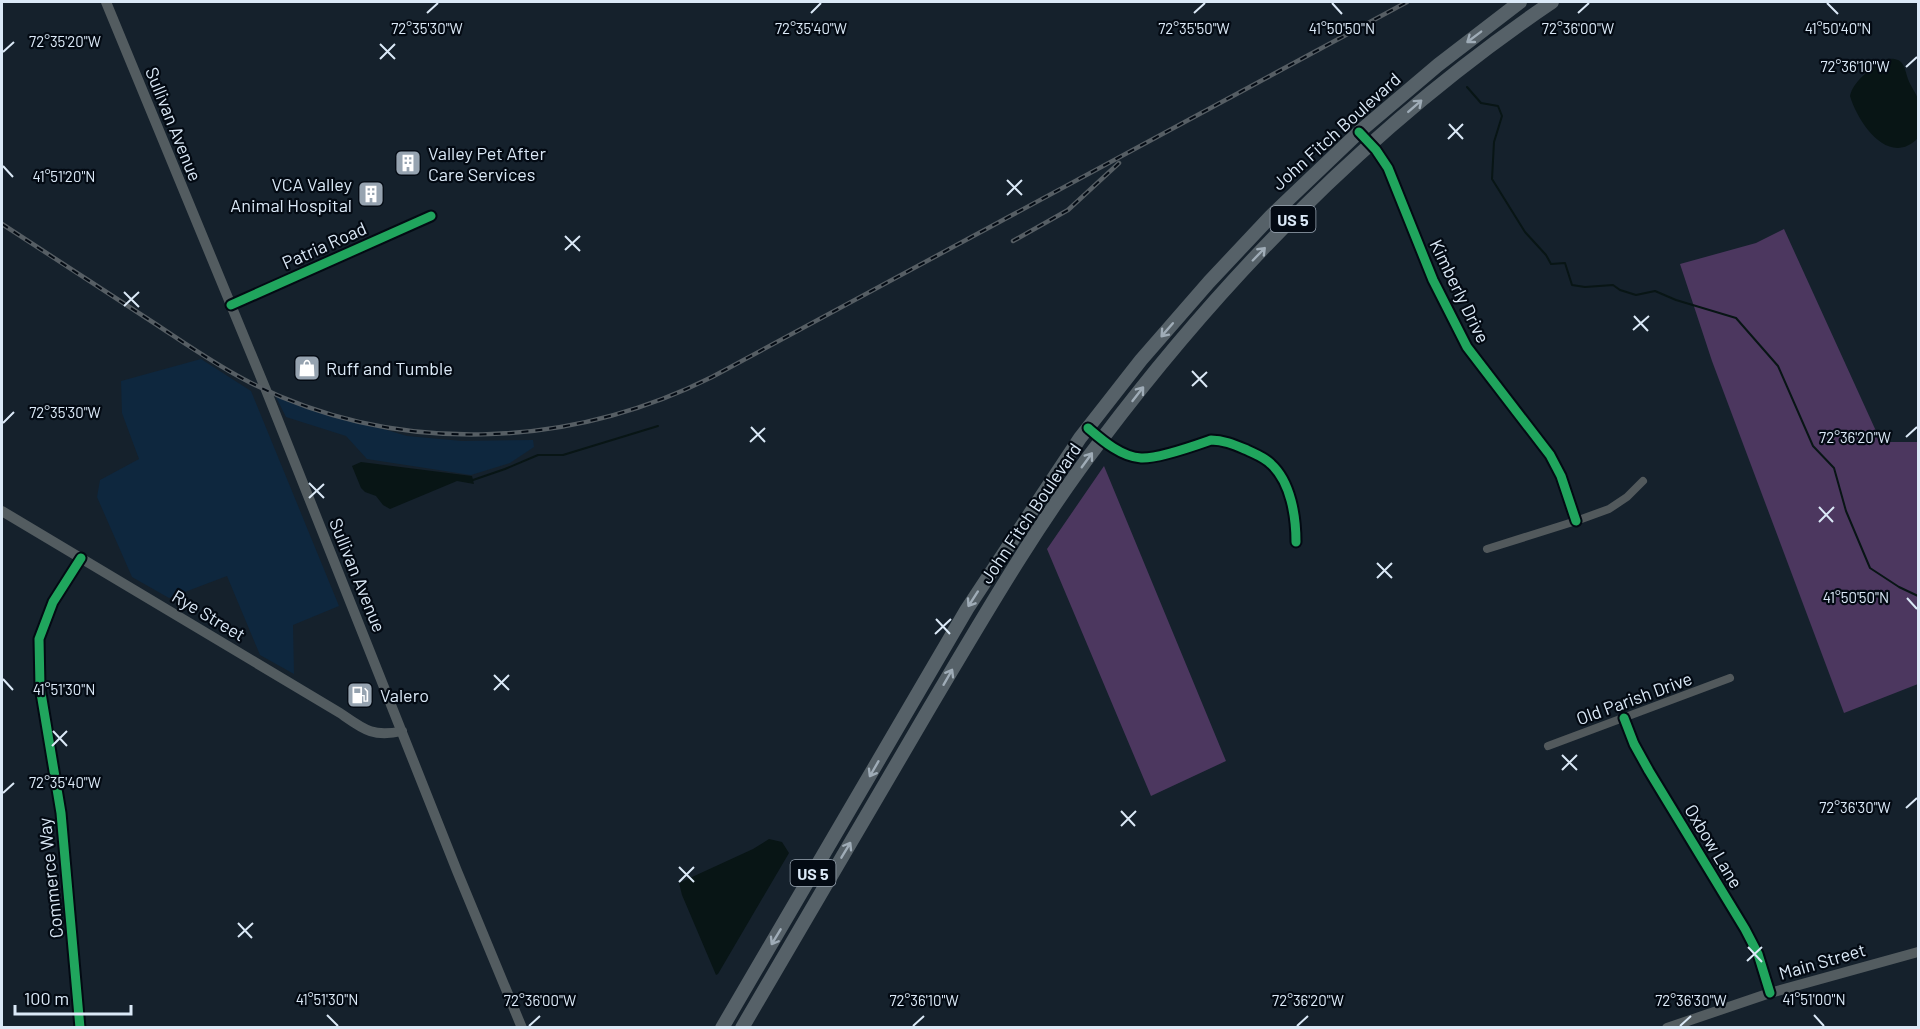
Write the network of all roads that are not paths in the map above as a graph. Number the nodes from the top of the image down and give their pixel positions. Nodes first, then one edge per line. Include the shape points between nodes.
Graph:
1 (109, 2) edge
2 (1520, 2) edge
3 (1552, 2) edge
4 (1359, 132) junction
5 (1371, 144) junction
6 (1282, 205) junction
7 (431, 216) dead end
8 (1294, 217) junction
9 (1206, 286) junction
10 (1218, 297) junction
11 (231, 305) junction
12 (1088, 428) junction
13 (1101, 440) junction
14 (1643, 481) dead end
15 (2, 511) edge
16 (1576, 522) junction
17 (1296, 542) dead end
18 (1487, 549) dead end
19 (81, 558) junction
20 (1730, 678) dead end
21 (903, 718) junction
22 (1624, 718) junction
23 (918, 727) junction
24 (402, 731) junction
25 (1548, 746) dead end
26 (1918, 952) edge
27 (1770, 993) junction
28 (80, 1028) edge
29 (522, 1028) edge
30 (722, 1028) edge
31 (742, 1028) edge
32 (1667, 1028) edge

1 - 11 main road, Sullivan Avenue
2 -> 4 highway, John Fitch Boulevard / US 5
5 -> 3 highway, John Fitch Boulevard / US 5 via 1440,85
4 - 5 street, Kimberly Drive
4 - 6 highway, John Fitch Boulevard / US 5
5 - 8 highway, John Fitch Boulevard / US 5
5 - 16 street, Kimberly Drive via 1388,168 1454,323 1472,354 1550,456
6 - 8 highway
6 - 9 highway, John Fitch Boulevard / US 5
7 - 11 street, Patria Road
10 -> 8 highway, John Fitch Boulevard / US 5
9 - 10 highway
9 -> 12 highway, John Fitch Boulevard / US 5
13 -> 10 highway, John Fitch Boulevard / US 5
11 - 24 main road, Sullivan Avenue
12 - 13 street
12 -> 21 highway, John Fitch Boulevard / US 5 via 967,609
13 - 17 street via 1141,458 1219,440 1265,459 1273,465 1287,491 1296,521
23 -> 13 highway, John Fitch Boulevard / US 5 via 1008,576
14 - 16 street via 1609,509
15 - 19 main road, Rye Street
16 - 18 street
19 - 24 main road, Rye Street via 363,729 387,734
19 - 28 street, Commerce Way via 53,602 39,639 40,687 61,813
20 - 22 street, Old Parish Drive
21 - 23 highway
21 -> 30 highway, John Fitch Boulevard / US 5
22 - 25 street, Old Parish Drive
22 - 27 street, Oxbow Lane via 1649,771 1745,929 1758,954
31 -> 23 highway, John Fitch Boulevard / US 5
24 - 29 main road, Sullivan Avenue
26 - 27 main road, Main Street
27 - 32 main road, Main Street

